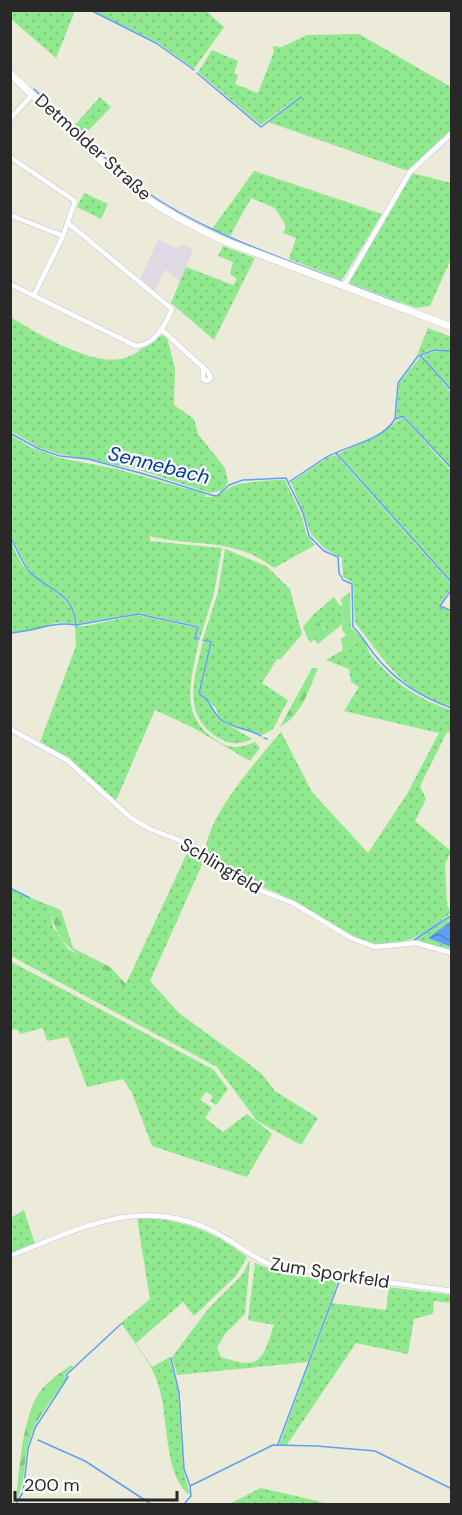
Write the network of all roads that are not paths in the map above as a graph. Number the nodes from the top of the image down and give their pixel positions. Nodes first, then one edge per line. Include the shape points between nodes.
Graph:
1 (10, 73) edge
2 (33, 94) junction
3 (11, 118) edge
4 (452, 133) edge
5 (10, 157) edge
6 (10, 215) edge
7 (68, 223) junction
8 (63, 236) junction
9 (10, 284) edge
10 (344, 286) junction
11 (34, 295) junction
12 (452, 327) edge
13 (162, 330) junction
14 (203, 368) dead end
15 (10, 729) edge
16 (452, 953) edge
17 (10, 1256) edge
18 (452, 1291) edge

1 - 2 main road, Detmolder Straße
2 - 3 street
2 - 10 main road, Detmolder Straße via 112,171 165,211 222,240
4 - 10 street via 410,172
5 - 7 street via 75,201
6 - 8 street
7 - 8 street
7 - 13 street via 172,309
8 - 11 street
9 - 11 street
10 - 12 main road, Detmolder Straße
11 - 13 street via 136,346 146,344
13 - 14 street
15 - 16 street, Schlingfeld via 67,760 131,818 192,845 237,878 293,903 351,938 375,947 416,943
17 - 18 street, Zum Sporkfeld via 104,1221 148,1214 207,1228 277,1267

